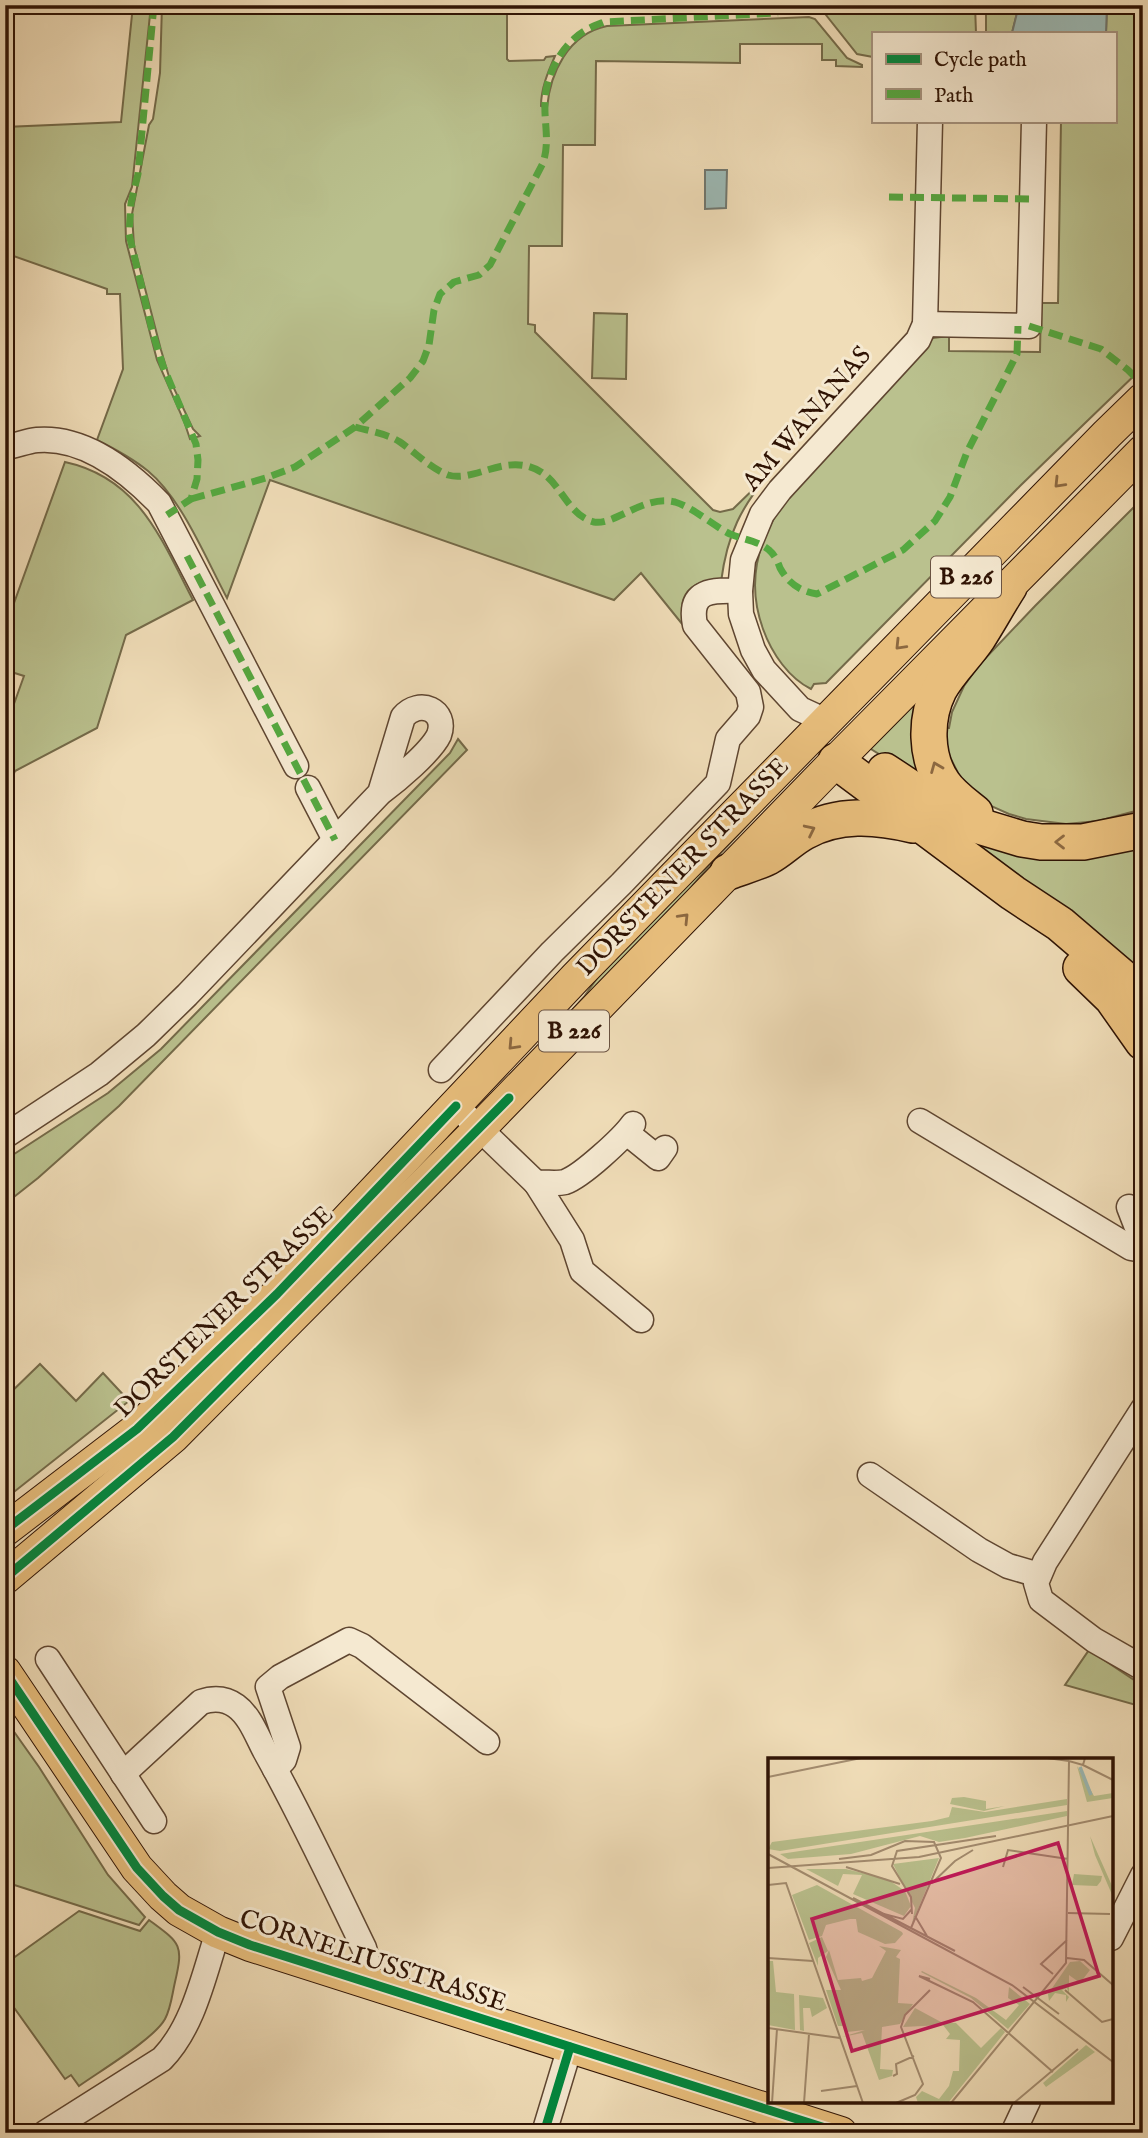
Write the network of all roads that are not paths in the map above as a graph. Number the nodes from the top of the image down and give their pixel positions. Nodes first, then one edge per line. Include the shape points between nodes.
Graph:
1 (930, 122) edge
2 (1034, 122) edge
3 (925, 324) junction
4 (1143, 400) edge
5 (5, 447) edge
6 (1143, 451) edge
7 (1009, 587) junction
8 (740, 591) junction
9 (812, 722) junction
10 (844, 754) junction
11 (296, 765) dead end
12 (308, 788) dead end
13 (380, 793) dead end
14 (923, 827) junction
15 (1135, 831) edge
16 (1000, 832) junction
17 (335, 840) junction
18 (728, 872) junction
19 (1013, 893) junction
20 (1143, 995) edge
21 (1143, 1042) edge
22 (441, 1070) dead end
23 (456, 1106) junction
24 (920, 1121) dead end
25 (479, 1129) junction
26 (5, 1136) edge
27 (665, 1148) dead end
28 (536, 1183) junction
29 (1129, 1207) dead end
30 (1143, 1243) edge
31 (1143, 1250) edge
32 (641, 1320) dead end
33 (1143, 1409) edge
34 (870, 1475) dead end
35 (5, 1530) edge
36 (1039, 1575) junction
37 (5, 1578) edge
38 (48, 1659) dead end
39 (1143, 1668) edge
40 (5, 1672) edge
41 (487, 1742) dead end
42 (275, 1769) junction
43 (123, 1774) junction
44 (153, 1821) dead end
45 (1143, 1875) edge
46 (218, 1932) junction
47 (1113, 1934) edge
48 (363, 1981) junction
49 (570, 2047) junction
50 (1027, 2103) edge
51 (788, 2125) edge
52 (44, 2133) edge
53 (544, 2133) edge
54 (841, 2133) edge
55 (1013, 2133) edge

1 - 3 street
2 - 3 street via 1029,326
3 - 8 street, AM WANANAS via 918,340 762,514 743,560
4 -> 9 main road, DORSTENER STRASSE / B 226
5 - 11 street via 38,440 71,443 116,465 159,503
6 - 7 main road, DORSTENER STRASSE / B 226
7 - 10 main road, DORSTENER STRASSE / B 226
16 -> 7 highway via 962,804 943,783 932,759 929,732 939,689
8 - 9 street, AM WANANAS via 741,614 753,650 764,670
8 - 22 street via 705,593 693,612 695,625 751,700 748,716 728,739 719,783
9 - 10 main road
9 -> 23 main road, DORSTENER STRASSE / B 226
10 - 14 highway
10 - 16 highway via 882,770 953,816
10 - 18 main road, DORSTENER STRASSE / B 226
12 - 17 street
13 - 17 street
18 -> 14 highway via 769,857 801,834 830,821 875,817
14 - 19 highway
15 -> 16 highway via 1083,842 1041,842
17 - 26 street via 146,1035 99,1074
25 -> 18 main road, DORSTENER STRASSE / B 226
19 - 20 highway via 1060,924
19 - 21 highway via 1112,998
23 - 25 street
23 - 35 main road, DORSTENER STRASSE / B 226 via 278,1294 137,1429
24 - 31 street via 1131,1248
25 - 28 street
25 - 37 main road, DORSTENER STRASSE / B 226 via 173,1437
27 - 28 street via 658,1158 630,1129 565,1182
28 - 32 street via 572,1240 582,1271
29 - 30 street
33 - 36 street
34 - 36 street via 979,1550 1008,1566
36 - 39 street via 1036,1583 1041,1600 1094,1640
38 - 43 street
40 - 46 main road, CORNELIUSSTRASSE via 137,1868 179,1910
41 - 42 street via 349,1640 268,1688 288,1747
42 - 43 street, CORNELIUSSTRASSE via 244,1713 223,1699 210,1699 201,1702
42 - 48 street, CORNELIUSSTRASSE via 364,1948
43 - 44 street
45 - 47 street
46 - 48 main road, CORNELIUSSTRASSE
46 - 52 street via 189,2018 171,2049
48 - 49 main road, CORNELIUSSTRASSE
49 - 51 main road, CORNELIUSSTRASSE
49 - 53 street
50 - 55 street
51 - 54 main road, CORNELIUSSTRASSE

